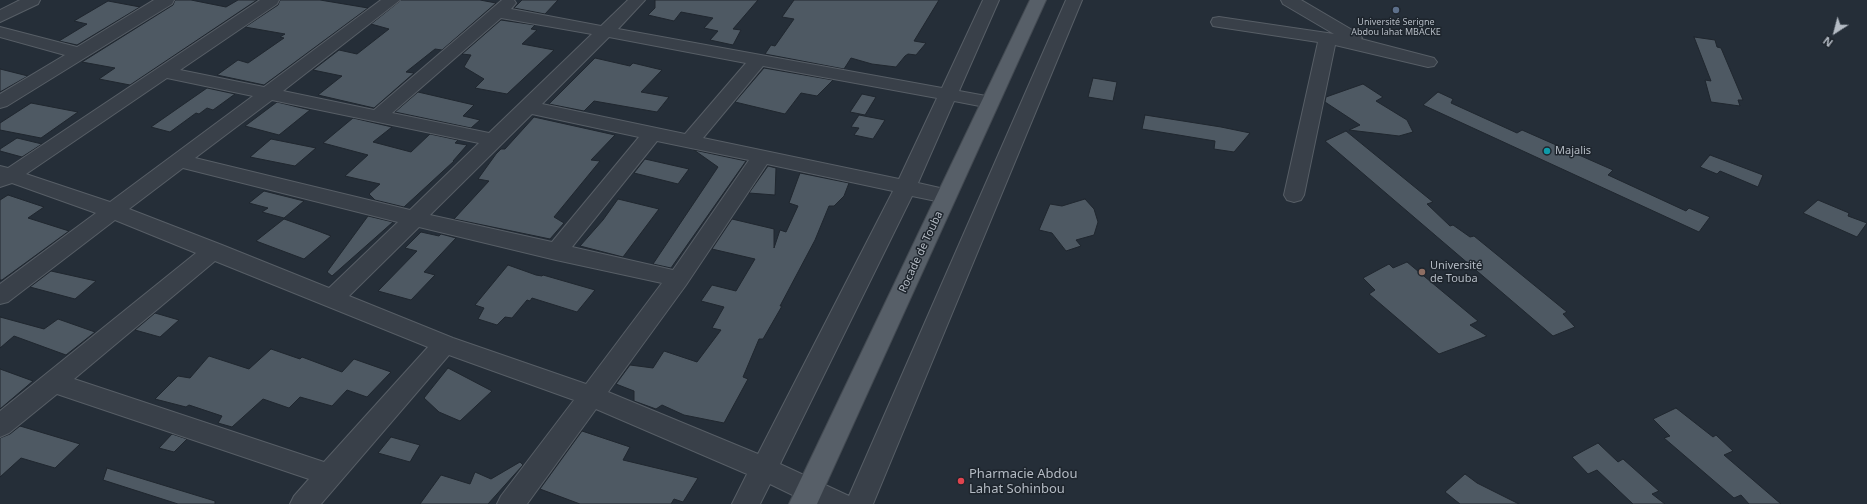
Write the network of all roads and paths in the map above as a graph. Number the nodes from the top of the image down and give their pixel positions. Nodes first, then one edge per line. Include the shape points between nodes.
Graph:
1 (32, 0) edge
2 (166, 0) edge
3 (271, 0) edge
4 (392, 0) edge
5 (512, 0) edge
6 (637, 0) edge
7 (991, 0) edge
8 (1038, 0) edge
9 (1074, 0) edge
10 (1289, 0) edge
11 (498, 12) junction
12 (0, 17) edge
13 (1219, 22) dead end
14 (606, 31) junction
15 (0, 32) edge
16 (1328, 38) junction
17 (1367, 46) junction
18 (79, 53) junction
19 (759, 59) junction
20 (1428, 62) dead end
21 (164, 72) junction
22 (270, 93) junction
23 (948, 96) junction
24 (0, 102) edge
25 (990, 102) junction
26 (527, 107) junction
27 (378, 116) junction
28 (652, 134) junction
29 (493, 140) junction
30 (690, 142) junction
31 (762, 156) junction
32 (180, 161) junction
33 (4, 177) edge
34 (906, 187) junction
35 (1294, 195) dead end
36 (946, 196) junction
37 (113, 211) junction
38 (412, 218) junction
39 (214, 250) junction
40 (556, 252) junction
41 (678, 279) junction
42 (0, 296) edge
43 (333, 298) junction
44 (445, 344) junction
45 (52, 382) junction
46 (591, 396) junction
47 (0, 426) edge
48 (764, 469) junction
49 (329, 475) junction
50 (806, 497) edge
51 (304, 504) edge
52 (511, 504) edge
53 (746, 504) edge
54 (839, 504) edge
55 (859, 504) edge

1 - 12 street
2 - 18 street
3 - 21 street
4 - 22 street
5 - 11 street
6 - 14 street
7 - 23 street
8 - 25 main road, Rocade de Touba
9 - 55 street
10 - 17 street
11 - 14 street
11 - 27 street
13 - 16 street
14 - 19 street
14 - 26 street
15 - 18 street
16 - 17 street
16 - 35 street
17 - 20 street
18 - 24 street
19 - 23 street
19 - 30 street
21 - 22 street
21 - 33 street
22 - 27 street
22 - 32 street
23 - 25 street
23 - 34 street
25 - 36 main road, Rocade de Touba
26 - 28 street
26 - 29 street
27 - 29 street
28 - 30 street
28 - 40 street
29 - 38 street
30 - 31 street
31 - 34 street
31 - 41 street
32 - 37 street
32 - 38 street
33 - 37 street
34 - 36 street
34 - 48 street
36 - 50 main road, Rocade de Touba
37 - 39 street
37 - 42 street
38 - 40 street
38 - 43 street
39 - 43 street
39 - 45 street
40 - 41 street
41 - 46 street
43 - 44 street
44 - 46 street
44 - 49 street
45 - 47 street
45 - 49 street
46 - 48 street
46 - 52 street
48 - 50 street
48 - 53 street
49 - 51 street
50 - 54 street

